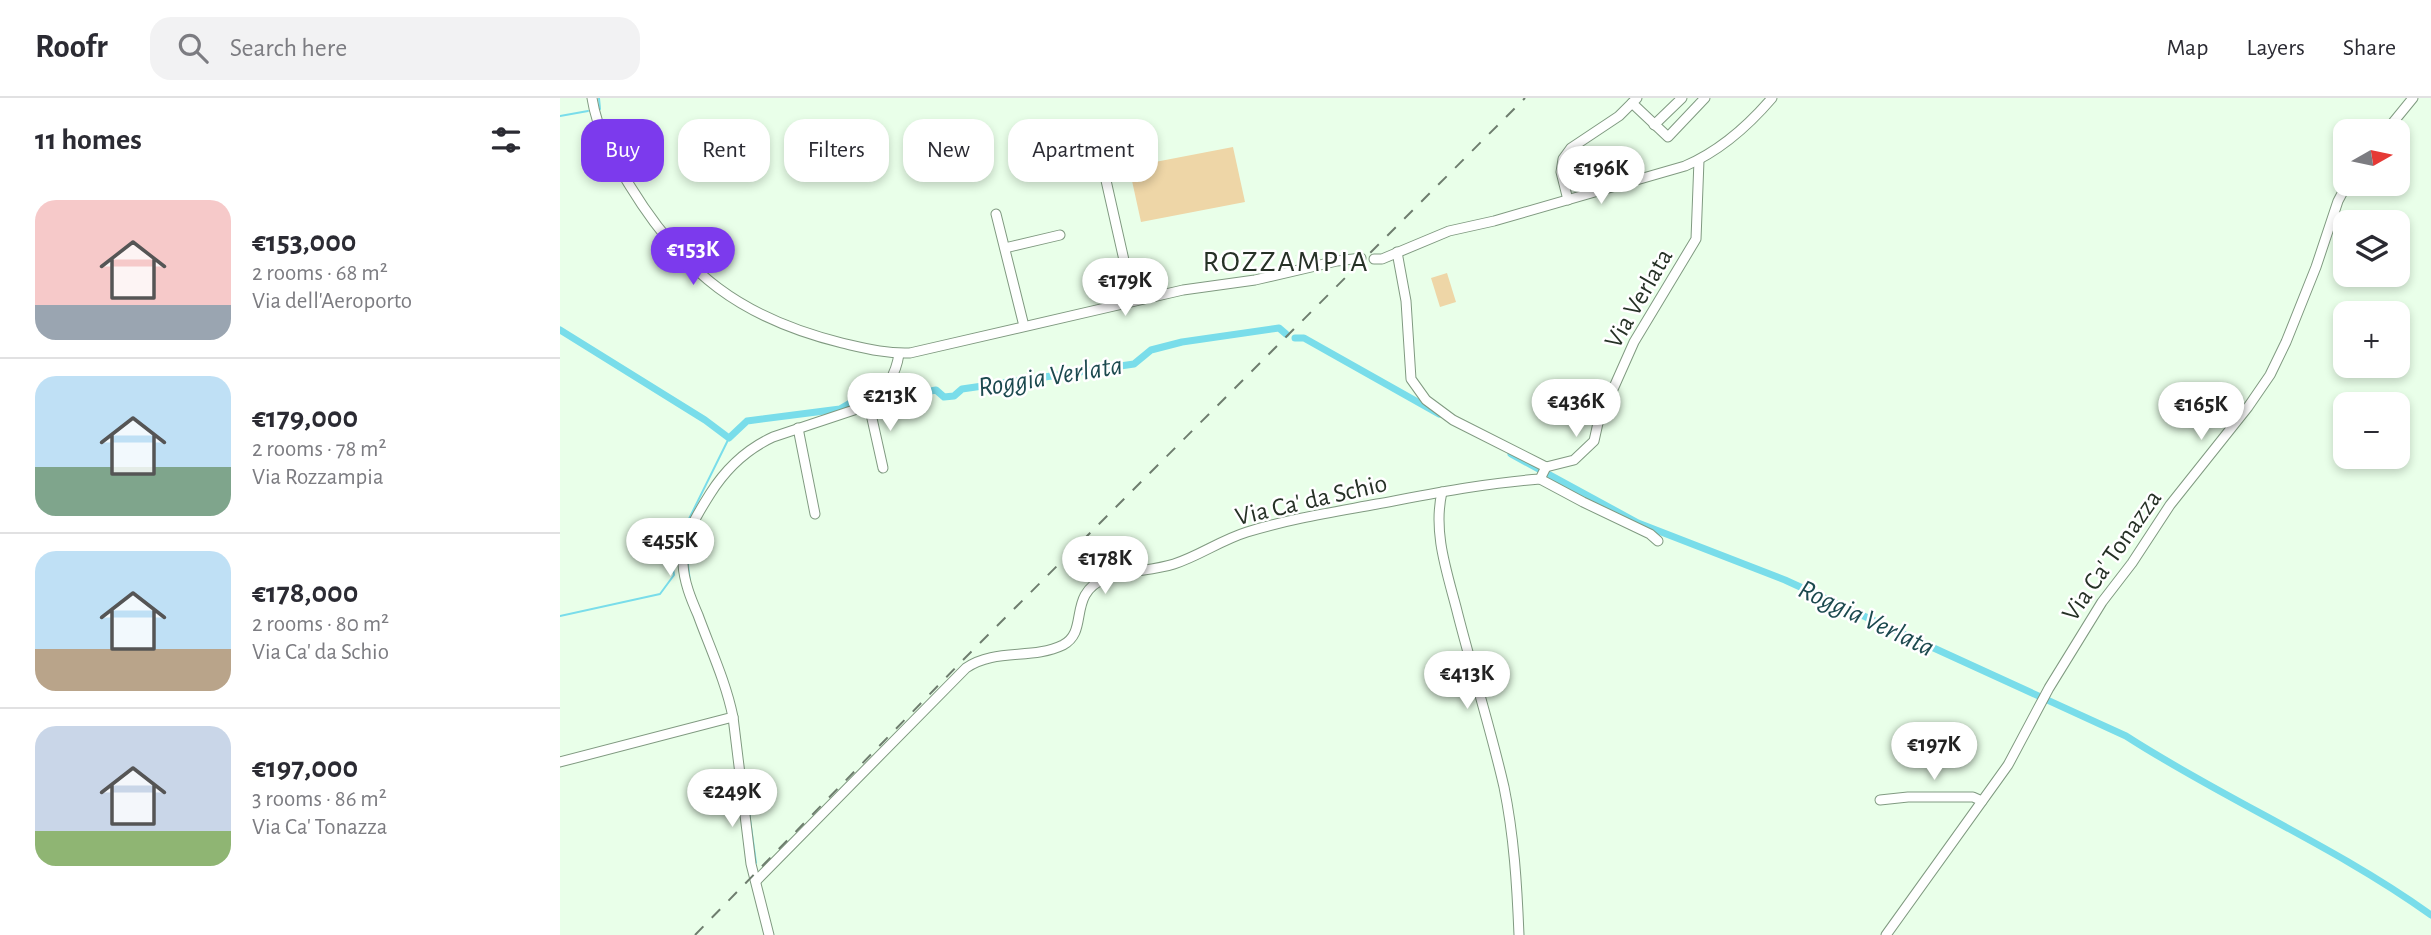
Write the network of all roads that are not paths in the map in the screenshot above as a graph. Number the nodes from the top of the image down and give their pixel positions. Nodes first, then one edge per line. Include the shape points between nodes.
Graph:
1 (592, 98) edge
2 (1682, 98) edge
3 (1705, 98) edge
4 (1772, 98) edge
5 (2413, 98) edge
6 (1635, 100) edge
7 (2396, 119) edge
8 (1654, 125) junction
9 (1699, 160) junction
10 (1106, 182) edge
11 (2341, 196) edge
12 (1568, 200) junction
13 (996, 214) dead end
14 (1060, 235) dead end
15 (1004, 248) junction
16 (1397, 252) junction
17 (1361, 258) dead end
18 (1374, 259) dead end
19 (1133, 300) junction
20 (1024, 326) junction
21 (899, 354) junction
22 (869, 405) junction
23 (798, 428) junction
24 (883, 468) dead end
25 (1543, 472) junction
26 (1442, 492) junction
27 (815, 514) dead end
28 (1658, 541) dead end
29 (733, 717) junction
30 (560, 762) edge
31 (1880, 800) dead end
32 (1982, 802) junction
33 (756, 881) junction
34 (769, 935) edge
35 (1519, 935) edge
36 (1886, 935) edge

1 - 21 street via 600,130 619,167 660,232 686,262 748,309 784,326
2 - 8 street
3 - 8 street via 1668,137
4 - 9 street via 1734,137
5 - 7 street
6 - 8 street
6 - 12 street via 1563,159 1561,172
9 - 12 street
9 - 25 street, Via Verlata via 1696,240 1634,342 1594,441 1574,460
10 - 19 street
11 - 32 street, Via Ca' Tonazza via 2270,375 2170,505 2090,621
12 - 16 street via 1450,231
13 - 15 street
14 - 15 street
15 - 20 street
16 - 18 street
16 - 25 street via 1406,301 1411,379 1426,400 1453,420
17 - 19 street
19 - 20 street
20 - 21 street
21 - 22 street via 882,393
22 - 23 street
22 - 24 street
23 - 27 street
23 - 29 street via 744,454 720,479 687,539 682,562 687,586
25 - 26 street, Via Ca' da Schio
25 - 28 street via 1583,502
26 - 33 street, Via Ca' da Schio via 1246,532 1171,565 1106,578 1088,588 1076,632 1066,643 1051,650 982,659 966,668
26 - 35 street via 1440,541 1514,842
29 - 30 street
29 - 33 street
31 - 32 street via 1973,797
32 - 36 street, Via Ca' Tonazza
33 - 34 street

